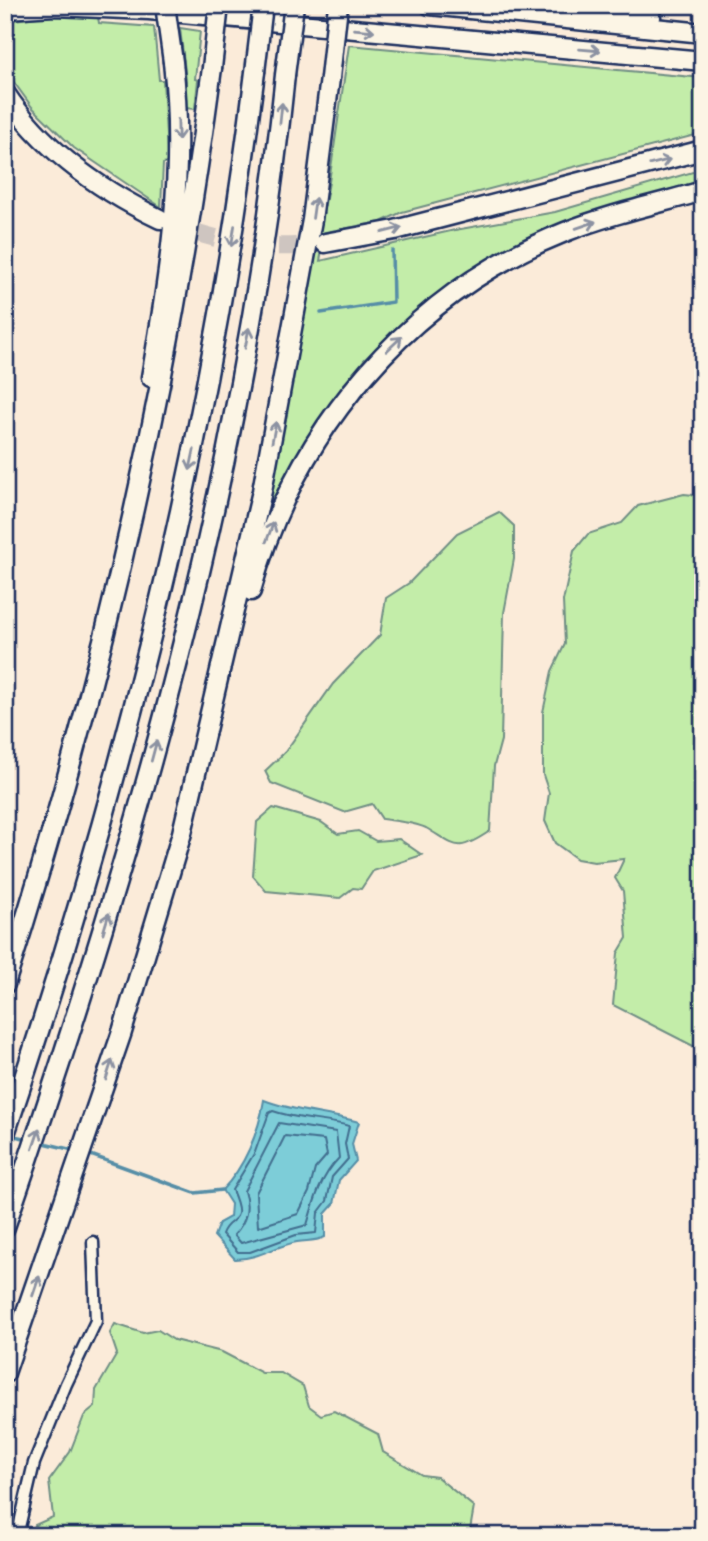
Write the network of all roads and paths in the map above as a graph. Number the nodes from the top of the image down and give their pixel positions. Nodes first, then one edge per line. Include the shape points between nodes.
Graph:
1 (219, 5) edge
2 (263, 5) edge
3 (294, 5) edge
4 (338, 5) edge
5 (430, 5) edge
6 (589, 5) edge
7 (150, 7) edge
8 (5, 9) edge
9 (703, 23) edge
10 (703, 33) edge
11 (703, 61) edge
12 (5, 93) edge
13 (703, 150) edge
14 (703, 191) edge
15 (160, 219) tunnel mouth
16 (325, 243) tunnel mouth
17 (138, 495) junction
18 (182, 833) junction
19 (5, 984) edge
20 (5, 1134) edge
21 (5, 1227) edge
22 (93, 1242) dead end
23 (5, 1373) edge
24 (17, 1536) edge

1 - 17 highway, bridge via 180,288
2 -> 20 highway, bridge via 231,249 195,447 157,619 108,807
21 -> 3 highway, bridge via 94,964 183,642 229,430 269,205
18 -> 4 highway, bridge via 265,478 310,232
5 - 10 highway
6 - 9 highway
7 - 8 highway
7 -> 11 highway
7 -> 17 highway, bridge via 173,62 179,155 175,231
12 - 15 highway via 69,162
16 -> 13 highway via 405,227
18 -> 14 highway via 274,521 306,456 363,377 416,323 502,263 593,222
17 - 19 highway via 63,793
23 -> 18 highway via 122,1032
22 - 24 street via 96,1321 34,1463

